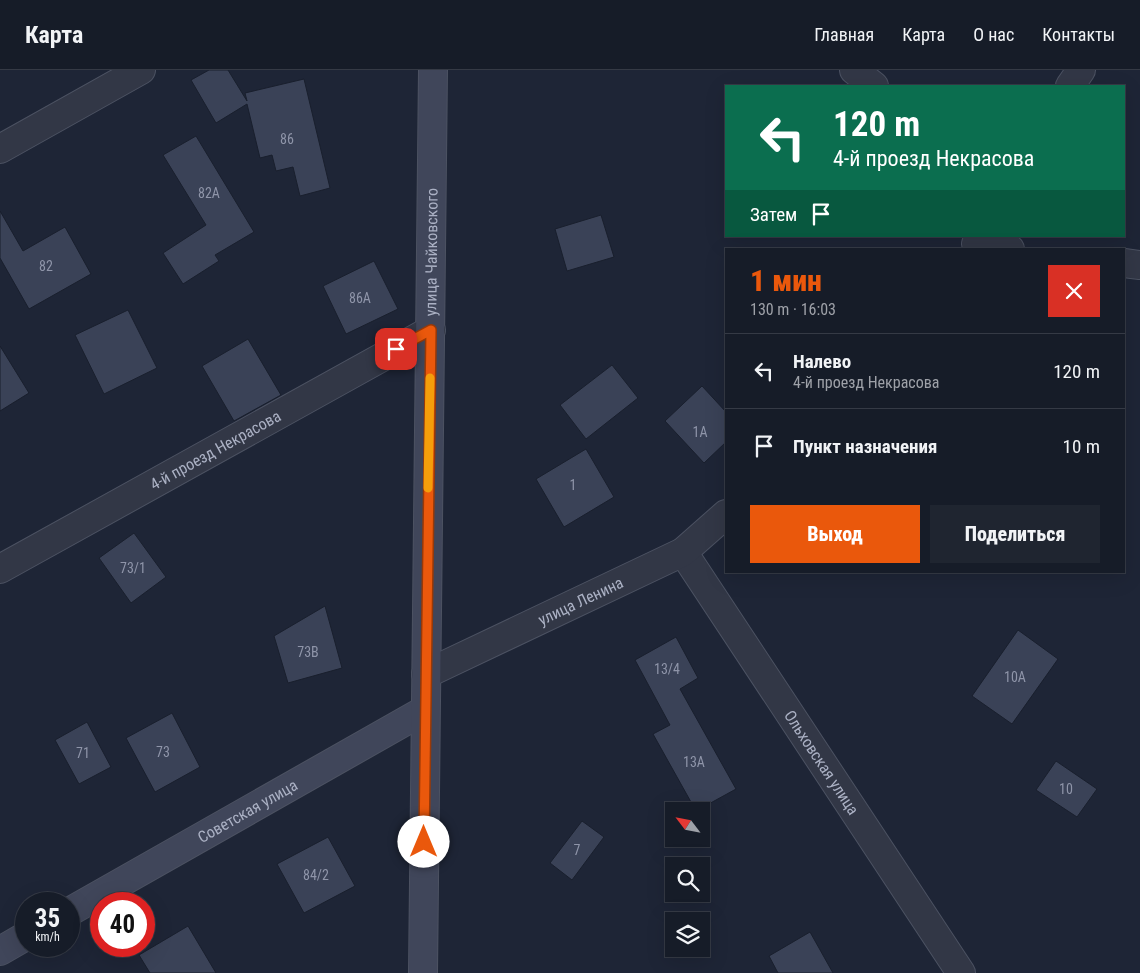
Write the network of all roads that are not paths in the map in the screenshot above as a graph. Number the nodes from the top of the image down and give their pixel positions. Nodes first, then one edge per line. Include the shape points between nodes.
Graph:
1 (141, 70) edge
2 (433, 70) edge
3 (854, 70) edge
4 (1081, 70) edge
5 (873, 85) edge
6 (1071, 85) edge
7 (0, 149) edge
8 (976, 243) edge
9 (1004, 248) edge
10 (1125, 263) edge
11 (1140, 265) edge
12 (431, 330) junction
13 (725, 515) edge
14 (683, 552) junction
15 (0, 570) edge
16 (426, 674) junction
17 (425, 710) junction
18 (80, 906) edge
19 (15, 942) edge
20 (0, 951) edge
21 (423, 973) edge
22 (961, 973) edge

1 - 7 street
2 - 12 street, улица Чайковского
3 - 5 street
4 - 6 street
8 - 9 street
10 - 11 street
12 - 15 street, 4-й проезд Некрасова
12 - 16 street, улица Чайковского
13 - 14 street, улица Ленина
14 - 16 street, улица Ленина
14 - 22 street, Ольховская улица
16 - 17 street, улица Чайковского
17 - 18 street, Советская улица
17 - 21 street, улица Чайковского
19 - 20 street

